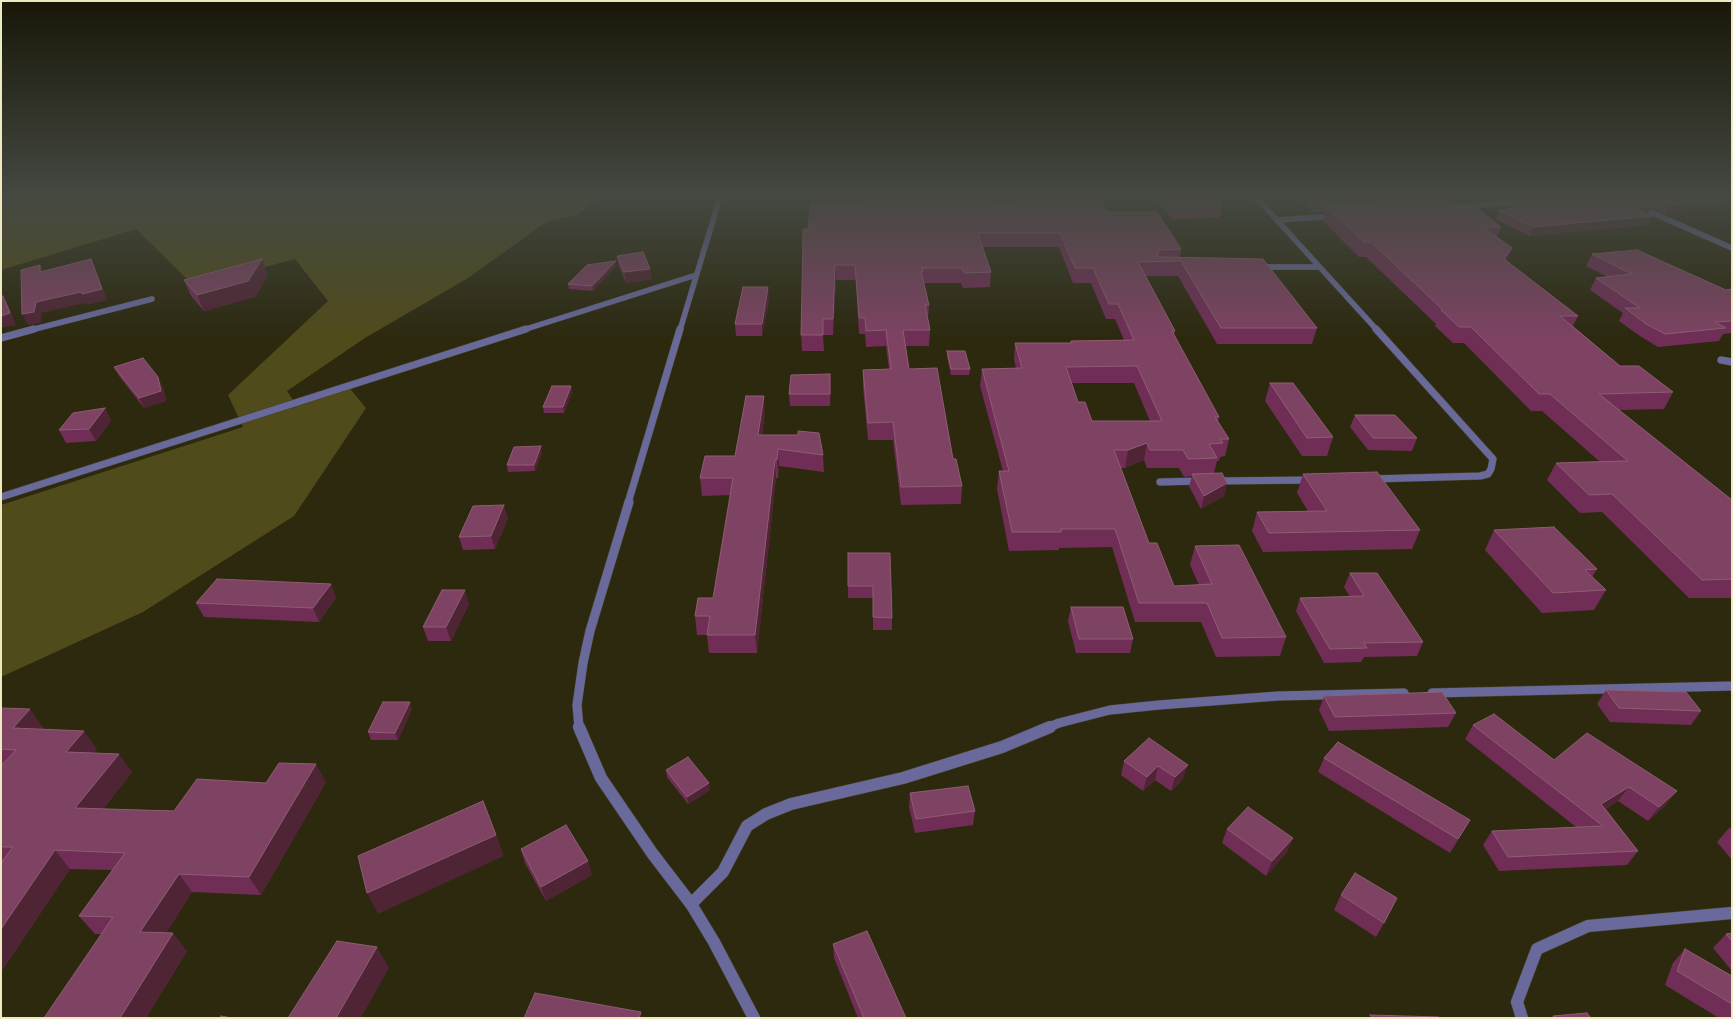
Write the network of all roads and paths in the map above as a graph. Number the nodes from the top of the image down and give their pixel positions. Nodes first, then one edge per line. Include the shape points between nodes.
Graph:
1 (706, 245) edge
2 (1300, 245) edge
3 (1319, 266) junction
4 (1250, 267) edge
5 (696, 276) junction
6 (152, 299) dead end
7 (1, 338) edge
8 (1721, 360) dead end
9 (1732, 362) edge
10 (1366, 479) edge
11 (1319, 480) edge
12 (1160, 482) dead end
13 (1, 497) edge
14 (1732, 686) edge
15 (691, 904) junction
16 (1732, 913) edge
17 (754, 1018) edge
18 (1522, 1018) edge

1 - 5 street
2 - 3 street
3 - 4 street
3 - 10 street via 1493,459 1488,474 1480,476
5 - 13 street
5 - 15 street via 590,631 577,705 579,728 601,778 652,854
6 - 7 street
8 - 9 street
11 - 12 street
14 - 15 street via 1278,696 1110,710 1059,723 1002,747 904,778 791,804 766,814 747,826 722,872
15 - 17 street
16 - 18 street via 1588,926 1537,949 1517,1002

